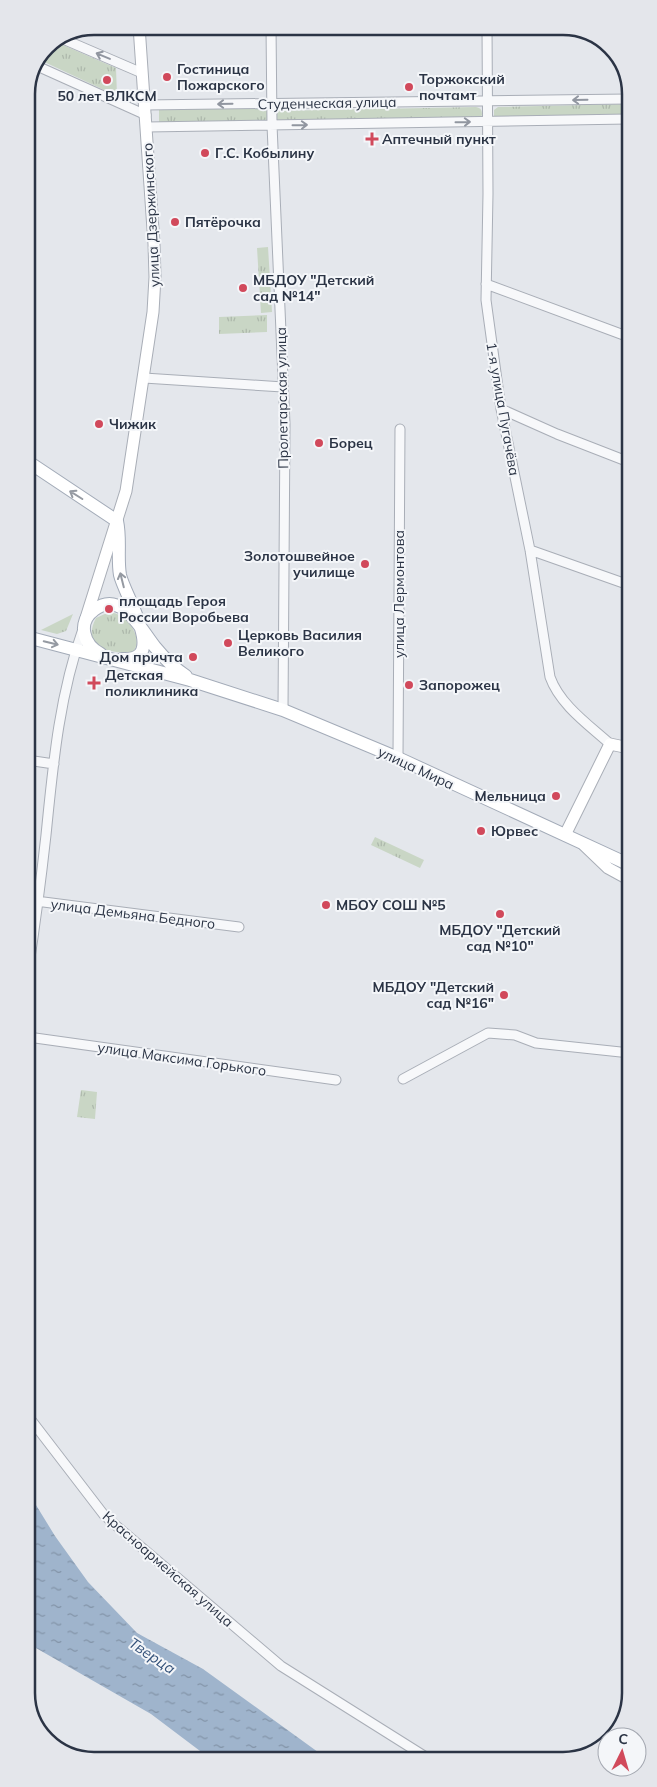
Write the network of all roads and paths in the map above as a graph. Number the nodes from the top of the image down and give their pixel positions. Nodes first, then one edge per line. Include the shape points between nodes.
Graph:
1 (140, 35) edge
2 (271, 35) edge
3 (487, 35) edge
4 (68, 41) edge
5 (41, 68) edge
6 (142, 73) junction
7 (622, 99) edge
8 (488, 101) junction
9 (272, 103) junction
10 (145, 110) junction
11 (622, 119) edge
12 (488, 122) junction
13 (272, 125) junction
14 (147, 127) junction
15 (486, 284) junction
16 (622, 334) edge
17 (144, 378) junction
18 (284, 388) junction
19 (501, 409) junction
20 (400, 430) dead end
21 (622, 459) edge
22 (35, 466) edge
23 (117, 521) junction
24 (530, 550) junction
25 (622, 583) edge
26 (86, 621) junction
27 (140, 626) junction
28 (35, 639) edge
29 (76, 649) junction
30 (109, 658) junction
31 (190, 680) junction
32 (283, 710) junction
33 (610, 744) junction
34 (622, 747) edge
35 (398, 758) junction
36 (35, 761) edge
37 (54, 764) junction
38 (565, 835) junction
39 (581, 842) junction
40 (622, 861) edge
41 (622, 875) edge
42 (35, 901) edge
43 (39, 902) junction
44 (35, 927) edge
45 (239, 927) dead end
46 (35, 1038) edge
47 (622, 1052) edge
48 (403, 1079) dead end
49 (336, 1080) dead end
50 (35, 1425) edge
51 (418, 1752) edge

1 - 6 main road, улица Дзержинского
2 - 9 street, Пролетарская улица
3 - 8 street, 1-я улица Пугачёва
6 -> 4 street
5 - 10 street
6 - 10 main road, улица Дзержинского
7 -> 8 street, Студенческая улица
8 - 9 street, Студенческая улица
8 - 12 street, 1-я улица Пугачёва
9 -> 10 street, Студенческая улица
9 - 13 street, Пролетарская улица
10 - 14 main road, улица Дзержинского
11 - 12 street, Студенческая улица
13 -> 12 street, Студенческая улица
12 - 15 street, 1-я улица Пугачёва
13 - 14 street, Студенческая улица
13 - 18 street, Пролетарская улица
14 - 17 main road, улица Дзержинского via 155,278
15 - 16 street
15 - 19 street, 1-я улица Пугачёва
17 - 18 street
17 - 23 main road, улица Дзержинского via 126,491
18 - 32 street, Пролетарская улица
19 - 21 street
19 - 24 street, 1-я улица Пугачёва
20 - 35 street, улица Лермонтова
23 -> 22 main road
23 - 26 main road, улица Дзержинского
27 -> 23 main road via 122,580
24 - 25 street
24 - 33 street, 1-я улица Пугачёва via 552,683 565,703
26 - 27 main road via 98,608 113,605 125,610
26 - 29 street
26 - 30 main road via 84,633 88,644
27 - 30 main road via 145,642 140,654 132,659
27 - 31 main road, улица Мира via 160,653
28 -> 29 main road, улица Мира
29 - 30 main road, улица Мира
29 - 37 street via 60,712
30 - 31 main road, улица Мира
31 - 32 main road, улица Мира
32 - 35 main road, улица Мира
33 - 34 main road
33 - 38 main road
35 - 38 main road, улица Мира
36 - 37 street
37 - 43 street
38 - 39 main road, улица Мира
39 - 40 main road
39 - 41 main road, улица Мира via 603,864
42 - 43 street, улица Демьяна Бедного
43 - 44 street
43 - 45 street, улица Демьяна Бедного
46 - 49 street, улица Максима Горького
47 - 48 street via 536,1043 515,1035 488,1033
50 - 51 street, Красноармейская улица via 104,1515 281,1666

